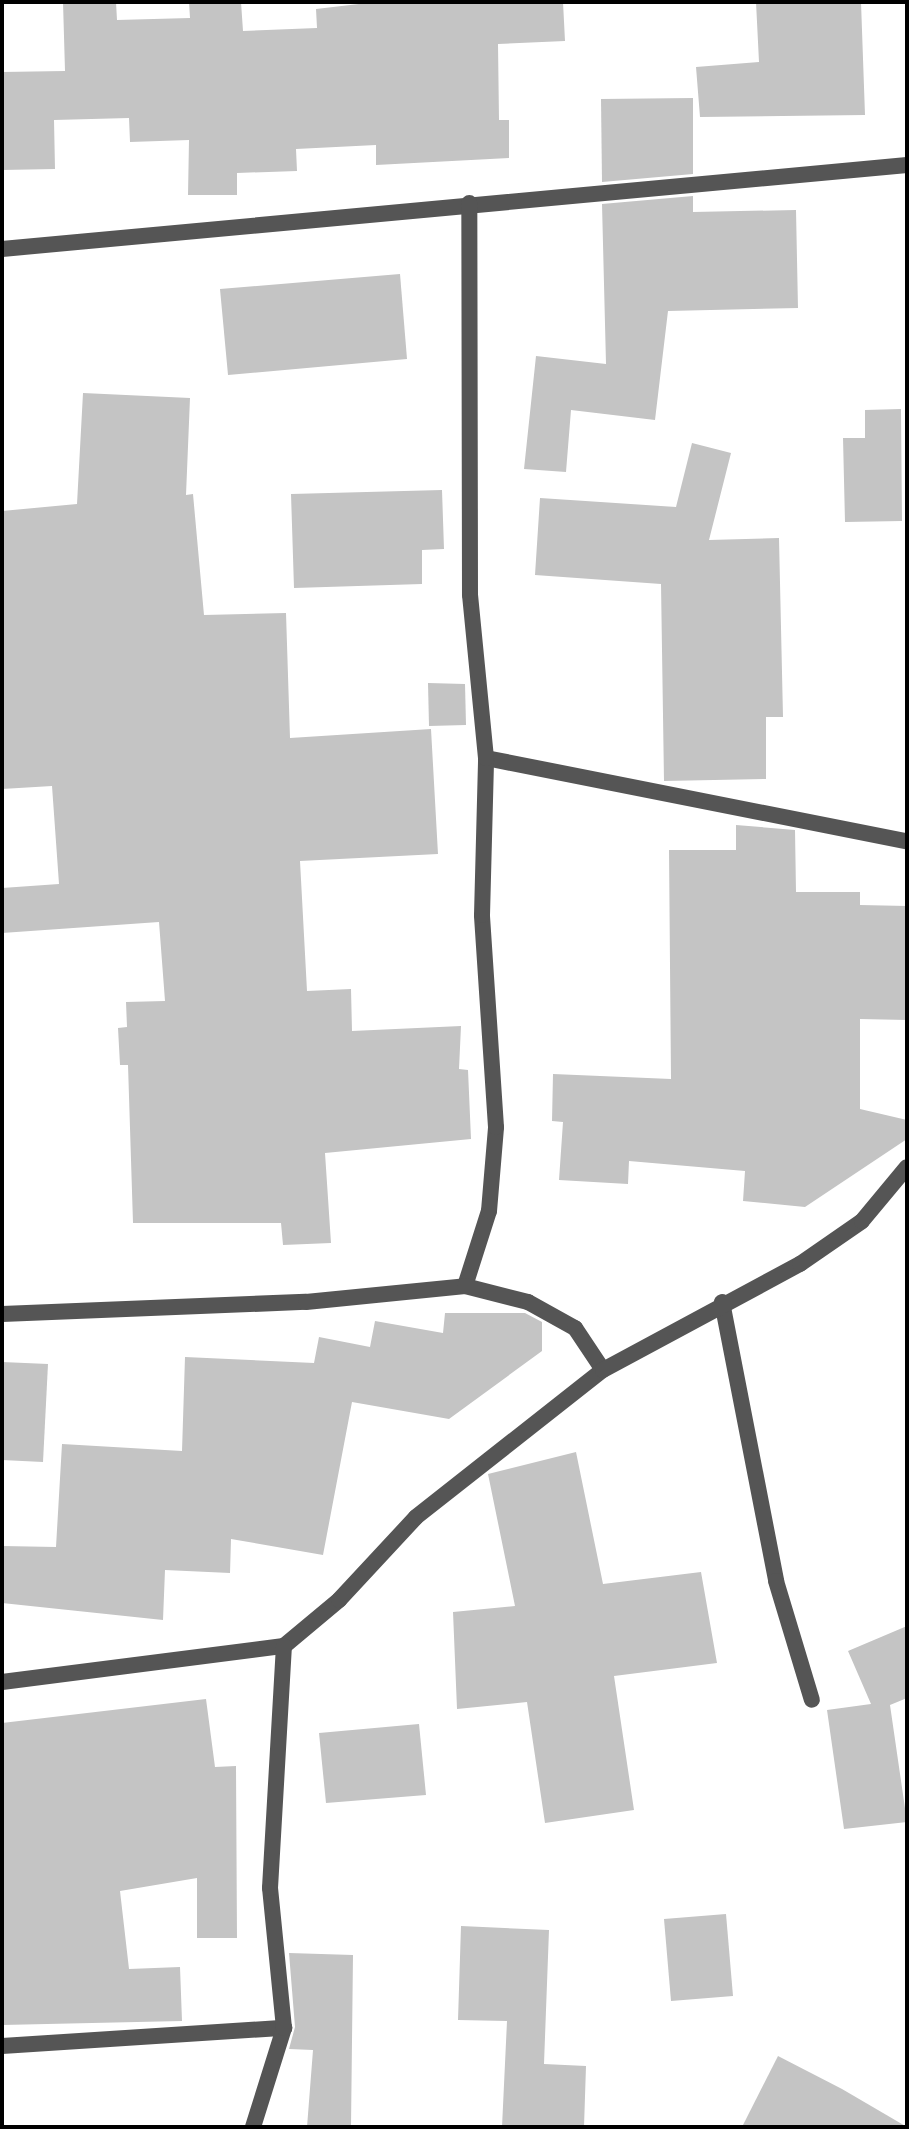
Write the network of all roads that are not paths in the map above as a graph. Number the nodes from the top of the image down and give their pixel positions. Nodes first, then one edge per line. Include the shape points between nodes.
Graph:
1 (907, 165) edge
2 (469, 203) junction
3 (2, 249) edge
4 (486, 758) junction
5 (907, 841) edge
6 (907, 1167) edge
7 (465, 1286) junction
8 (722, 1302) junction
9 (2, 1314) edge
10 (603, 1370) junction
11 (284, 1646) junction
12 (2, 1682) edge
13 (812, 1700) dead end
14 (284, 2028) junction
15 (2, 2046) edge
16 (253, 2127) edge

1 - 2 street
2 - 3 street
2 - 4 street via 470,595
4 - 5 street
4 - 7 street via 482,915 496,1127 489,1211
6 - 8 street via 862,1221 765,1285
7 - 9 street via 306,1302
7 - 10 street via 528,1302 575,1328
8 - 10 street
8 - 13 street via 776,1581
10 - 11 street via 416,1517 339,1600
11 - 12 street
11 - 14 street via 270,1888
14 - 15 street
14 - 16 street

